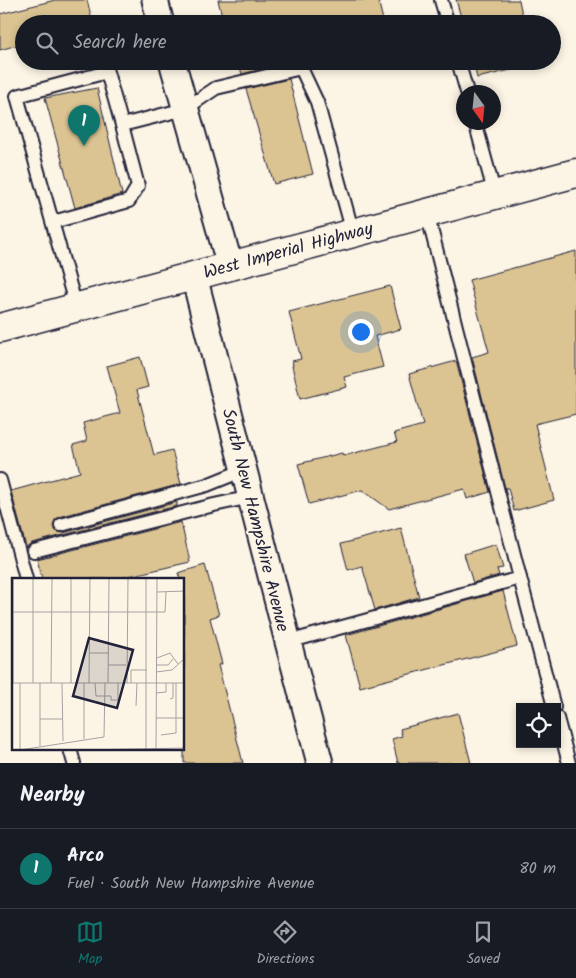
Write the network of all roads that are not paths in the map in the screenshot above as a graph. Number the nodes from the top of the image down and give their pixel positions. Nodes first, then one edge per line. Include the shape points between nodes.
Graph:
1 (155, 0) edge
2 (441, 0) edge
3 (159, 15) edge
4 (445, 15) edge
5 (174, 70) edge
6 (292, 70) edge
7 (302, 70) edge
8 (461, 70) edge
9 (465, 85) edge
10 (185, 110) junction
11 (122, 125) junction
12 (477, 130) edge
13 (576, 173) edge
14 (495, 195) junction
15 (427, 213) junction
16 (52, 222) junction
17 (353, 233) junction
18 (230, 266) junction
19 (194, 276) junction
20 (76, 307) junction
21 (0, 328) edge
22 (244, 470) junction
23 (0, 480) edge
24 (251, 497) junction
25 (61, 525) dead end
26 (34, 551) dead end
27 (26, 578) edge
28 (520, 578) junction
29 (288, 642) junction
30 (553, 703) edge
31 (561, 733) edge
32 (70, 750) edge
33 (74, 763) edge
34 (320, 763) edge
35 (569, 763) edge

1 - 3 street
2 - 4 lane
5 - 10 street
6 - 10 lane via 216,88
7 - 17 lane via 317,102
8 - 9 lane
10 - 11 lane
10 - 18 street
11 - 16 lane via 138,186 129,201
11 - 16 lane via 107,72 17,96
12 - 14 lane
13 - 14 main road, West Imperial Highway
14 - 15 main road, West Imperial Highway
15 - 17 main road, West Imperial Highway
15 - 28 lane
16 - 20 lane
17 - 18 main road, West Imperial Highway
18 - 19 main road, West Imperial Highway
19 - 20 main road, West Imperial Highway
19 - 22 street, South New Hampshire Avenue
20 - 21 main road, West Imperial Highway
22 - 24 street, South New Hampshire Avenue
22 - 25 lane via 207,485
23 - 27 lane
24 - 26 lane
24 - 29 street, South New Hampshire Avenue
28 - 29 lane
28 - 30 lane
29 - 34 street, South New Hampshire Avenue
31 - 35 lane
32 - 33 lane

